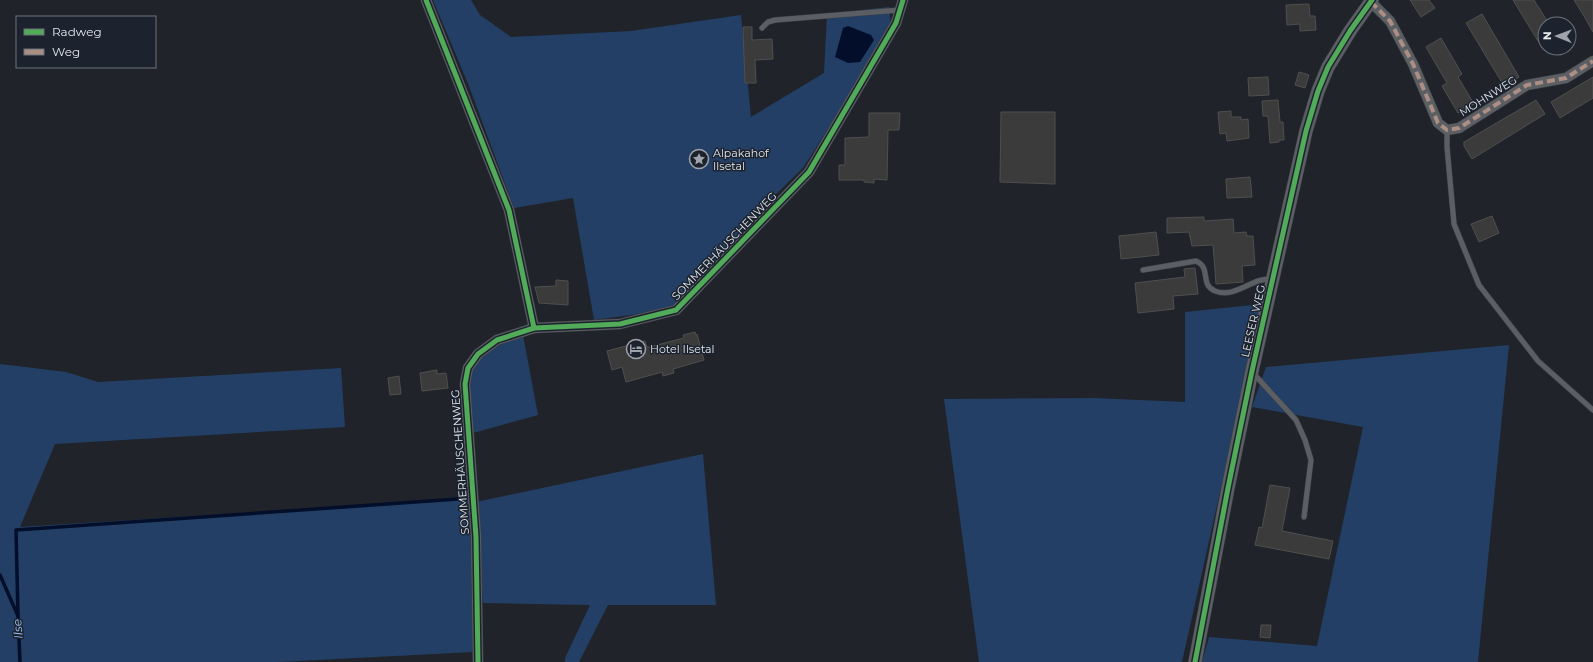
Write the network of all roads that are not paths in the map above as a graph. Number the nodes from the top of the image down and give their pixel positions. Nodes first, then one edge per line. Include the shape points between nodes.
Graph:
1 (426, 0) edge
2 (1372, 1) edge
3 (902, 5) edge
4 (762, 28) dead end
5 (1593, 61) edge
6 (1447, 130) junction
7 (1143, 270) dead end
8 (1273, 279) junction
9 (534, 328) junction
10 (1252, 371) junction
11 (1593, 410) edge
12 (1304, 517) dead end
13 (478, 662) edge
14 (1195, 662) edge

1 - 9 street via 509,210
2 - 6 street via 1390,21 1413,64 1438,123
2 - 8 street, LEESER WEG via 1328,67 1318,91 1306,131
3 - 4 lane via 776,20 768,22
3 - 9 street, SOMMERHÄUSCHENWEG via 889,36 809,172 676,310 620,324
5 - 6 street, MOHNWEG via 1566,78 1527,86 1459,128
6 - 11 lane via 1454,224 1478,285 1538,361
7 - 8 lane via 1196,261 1202,264 1209,286 1223,292 1231,292 1265,278
8 - 10 street, LEESER WEG
9 - 13 street, SOMMERHÄUSCHENWEG via 497,340 478,354 468,368 465,384 476,537
10 - 12 lane via 1296,420 1305,440 1310,460
10 - 14 street, LEESER WEG

